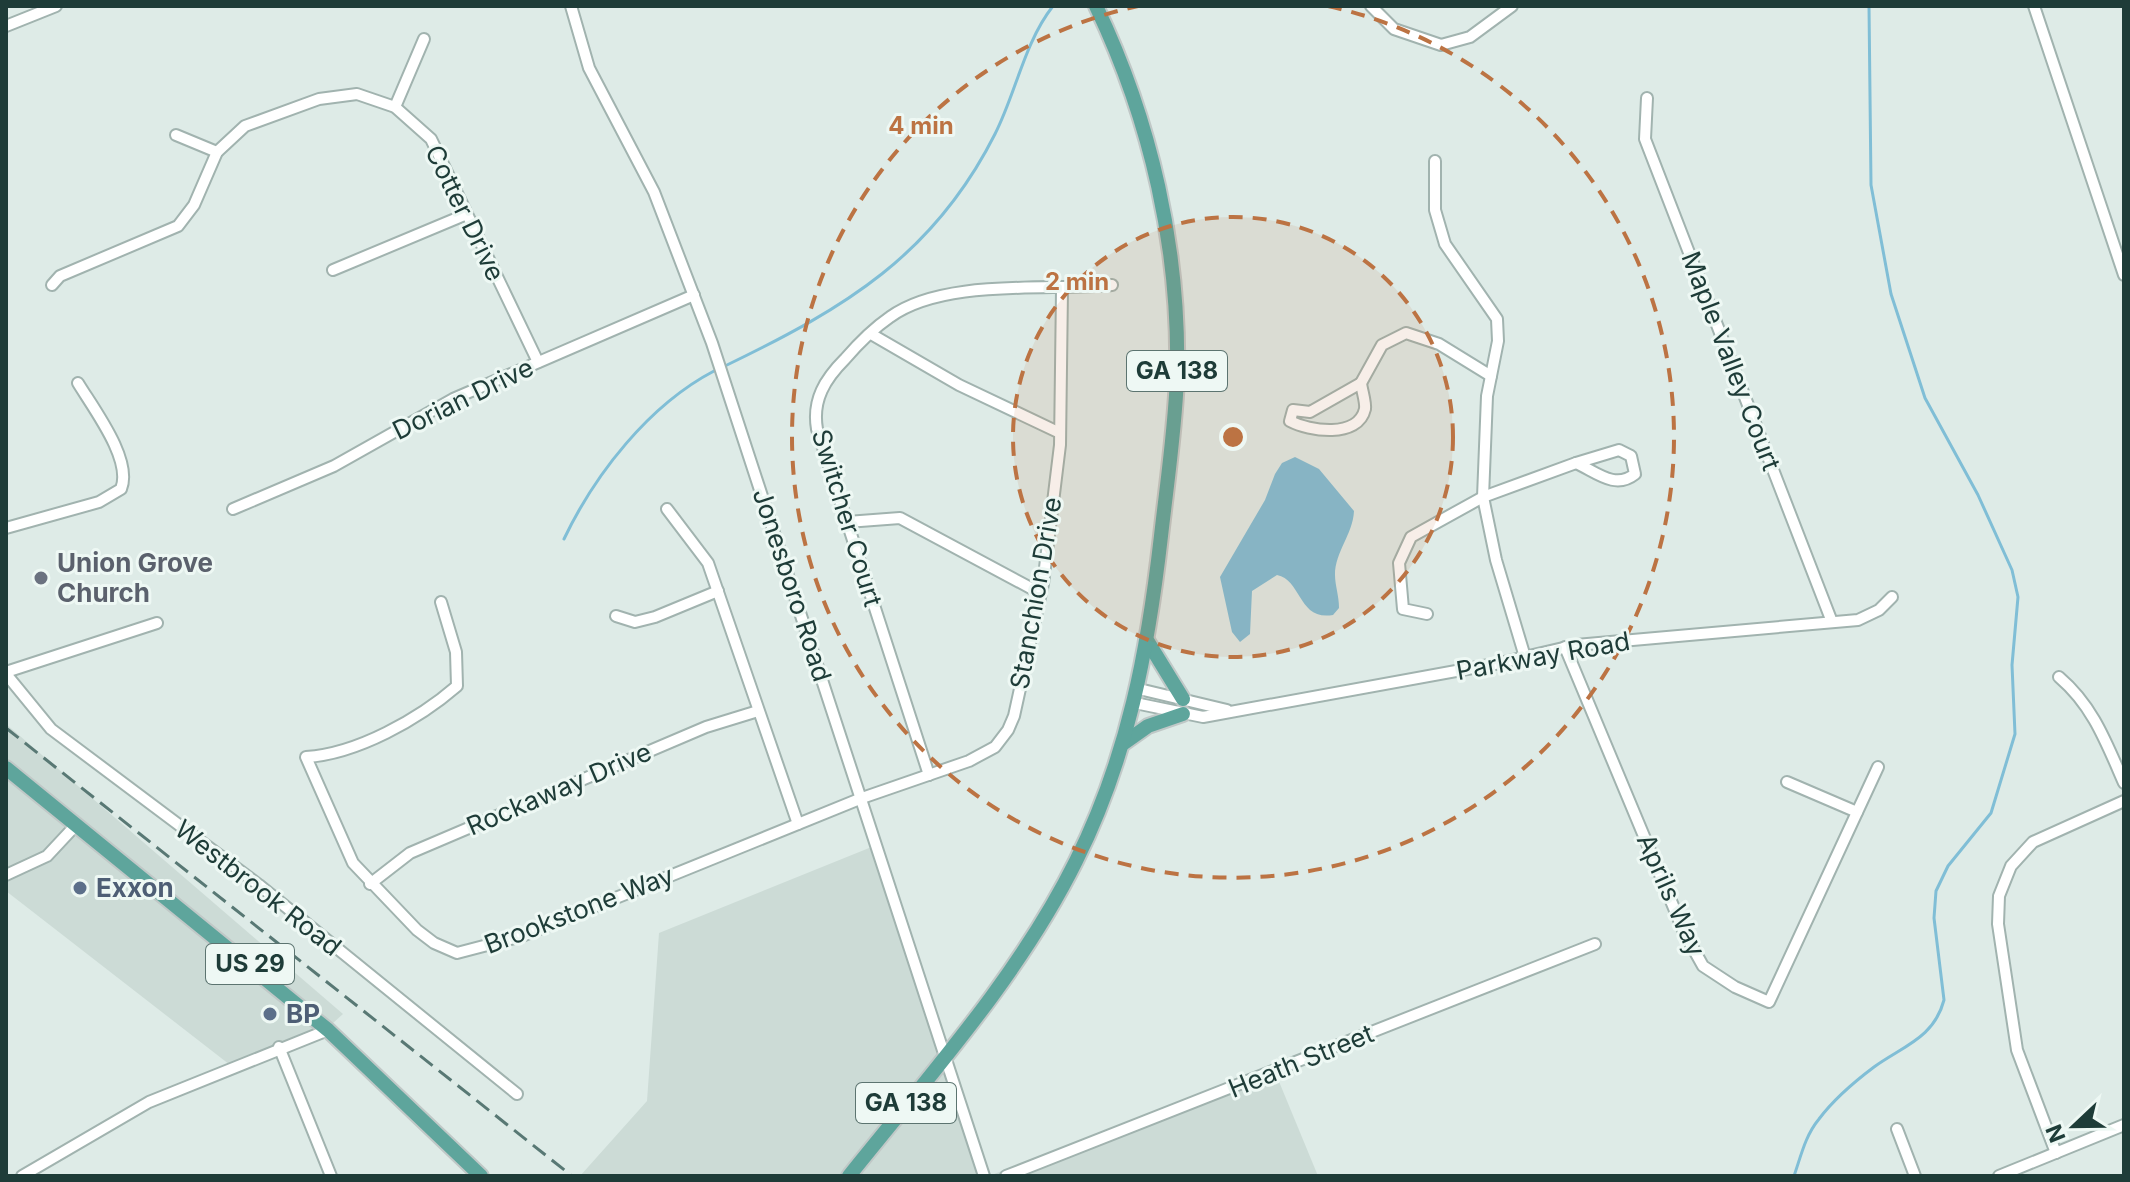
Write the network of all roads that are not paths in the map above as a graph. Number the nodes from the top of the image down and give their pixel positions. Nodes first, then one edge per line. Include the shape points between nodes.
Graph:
1 (56, 6) edge
2 (571, 6) edge
3 (1096, 6) edge
4 (1371, 6) edge
5 (1512, 6) edge
6 (2034, 6) edge
7 (6, 26) edge
8 (424, 39) dead end
9 (1647, 98) dead end
10 (395, 107) junction
11 (176, 135) dead end
12 (217, 152) junction
13 (1435, 161) dead end
14 (467, 214) junction
15 (333, 270) dead end
16 (2124, 275) edge
17 (52, 285) dead end
18 (1112, 285) dead end
19 (1062, 290) junction
20 (694, 295) junction
21 (871, 334) junction
22 (538, 362) junction
23 (1491, 376) junction
24 (78, 383) dead end
25 (1361, 383) junction
26 (1060, 433) junction
27 (1576, 463) junction
28 (1483, 497) junction
29 (233, 509) dead end
30 (667, 509) dead end
31 (847, 522) junction
32 (6, 528) edge
33 (718, 591) junction
34 (1040, 593) junction
35 (1892, 597) dead end
36 (441, 602) dead end
37 (1427, 614) dead end
38 (616, 616) dead end
39 (1832, 622) junction
40 (157, 623) dead end
41 (1148, 642) junction
42 (1565, 647) junction
43 (1525, 657) junction
44 (6, 673) edge
45 (2059, 677) dead end
46 (1137, 696) junction
47 (1183, 706) junction
48 (758, 711) junction
49 (1124, 744) junction
50 (1878, 767) dead end
51 (6, 768) edge
52 (929, 775) junction
53 (1787, 782) dead end
54 (2124, 783) edge
55 (862, 798) junction
56 (2124, 801) edge
57 (1857, 812) junction
58 (798, 824) junction
59 (75, 826) junction
60 (6, 875) edge
61 (370, 884) junction
62 (1595, 944) dead end
63 (328, 1030) junction
64 (279, 1047) junction
65 (945, 1054) junction
66 (517, 1094) dead end
67 (2124, 1125) edge
68 (1897, 1129) dead end
69 (2056, 1153) junction
70 (22, 1176) edge
71 (331, 1176) edge
72 (481, 1176) edge
73 (849, 1176) edge
74 (984, 1176) edge
75 (1006, 1176) edge
76 (1915, 1176) edge
77 (1999, 1176) edge

1 - 7 street
2 - 20 street, Jonesboro Road via 589,68 654,192
3 - 41 main road, GA 138 via 1151,155 1172,265 1177,335 1174,418
4 - 5 street via 1394,29 1441,45 1470,37
6 - 16 street
8 - 10 street
9 - 39 street, Maple Valley Court via 1645,139
10 - 12 street, Cotter Drive via 357,94 319,99 245,126
10 - 14 street, Cotter Drive via 431,139
11 - 12 street
12 - 17 street, Cotter Drive via 194,205 178,226 60,276
13 - 23 street via 1435,210 1445,244 1497,319
14 - 15 street
14 - 22 street, Cotter Drive
18 - 19 street, Switcher Court
19 - 21 street, Switcher Court via 978,289 908,308
19 - 26 street, Stanchion Drive
20 - 22 street, Dorian Drive
20 - 55 street, Jonesboro Road
21 - 26 street via 959,385
21 - 31 street, Switcher Court via 829,375 816,408 817,429
22 - 29 street, Dorian Drive via 453,399 334,466
23 - 25 street via 1439,344 1406,333 1382,345
23 - 28 street
24 - 32 street via 120,458 121,489 99,502
25 - 25 street via 1310,412 1293,410 1290,421 1344,429 1360,419 1365,408
26 - 34 street, Stanchion Drive
27 - 27 street via 1619,450 1631,456 1635,474 1612,482
27 - 28 street
28 - 37 street via 1411,537 1399,563 1403,609
28 - 43 street
30 - 33 street via 708,563
31 - 34 street via 900,518
31 - 52 street, Switcher Court
33 - 38 street via 635,622
33 - 48 street
34 - 52 street, Stanchion Drive via 1008,730 981,756
35 - 39 street, Parkway Road via 1868,617
36 - 61 street, Brookstone Way via 456,652 457,686 417,718 327,756 306,757 353,863
39 - 42 street, Parkway Road
40 - 44 street
41 - 46 main road, GA 138
41 - 47 main road
42 - 43 street, Parkway Road
42 - 57 street, Aprils Way via 1684,932 1703,966 1735,987 1769,1002
43 - 47 street, Parkway Road via 1237,712
44 - 66 street, Westbrook Road via 51,729 259,885
45 - 54 street via 2095,715
46 - 47 street, Parkway Road
46 - 49 main road, GA 138
47 - 49 main road
48 - 58 street
48 - 61 street, Rockaway Drive via 706,727 410,853
49 - 65 main road, GA 138 via 1093,825 1054,902 1015,965
50 - 57 street, Aprils Way
51 - 59 main road, US 29
52 - 55 street, Stanchion Drive
53 - 57 street
55 - 58 street, Brookstone Way
55 - 65 street, Jonesboro Road
56 - 69 street via 2033,842 2011,866 1999,896 1998,924 2017,1050
58 - 61 street, Brookstone Way via 522,936 457,953 434,943
59 - 60 street via 47,856
59 - 63 main road, US 29
62 - 75 street, Heath Street
63 - 64 street
63 - 72 main road, US 29
64 - 70 street via 149,1102
64 - 71 street
65 - 73 main road, GA 138
65 - 74 street, Jonesboro Road
67 - 69 street
68 - 76 street
69 - 77 street

